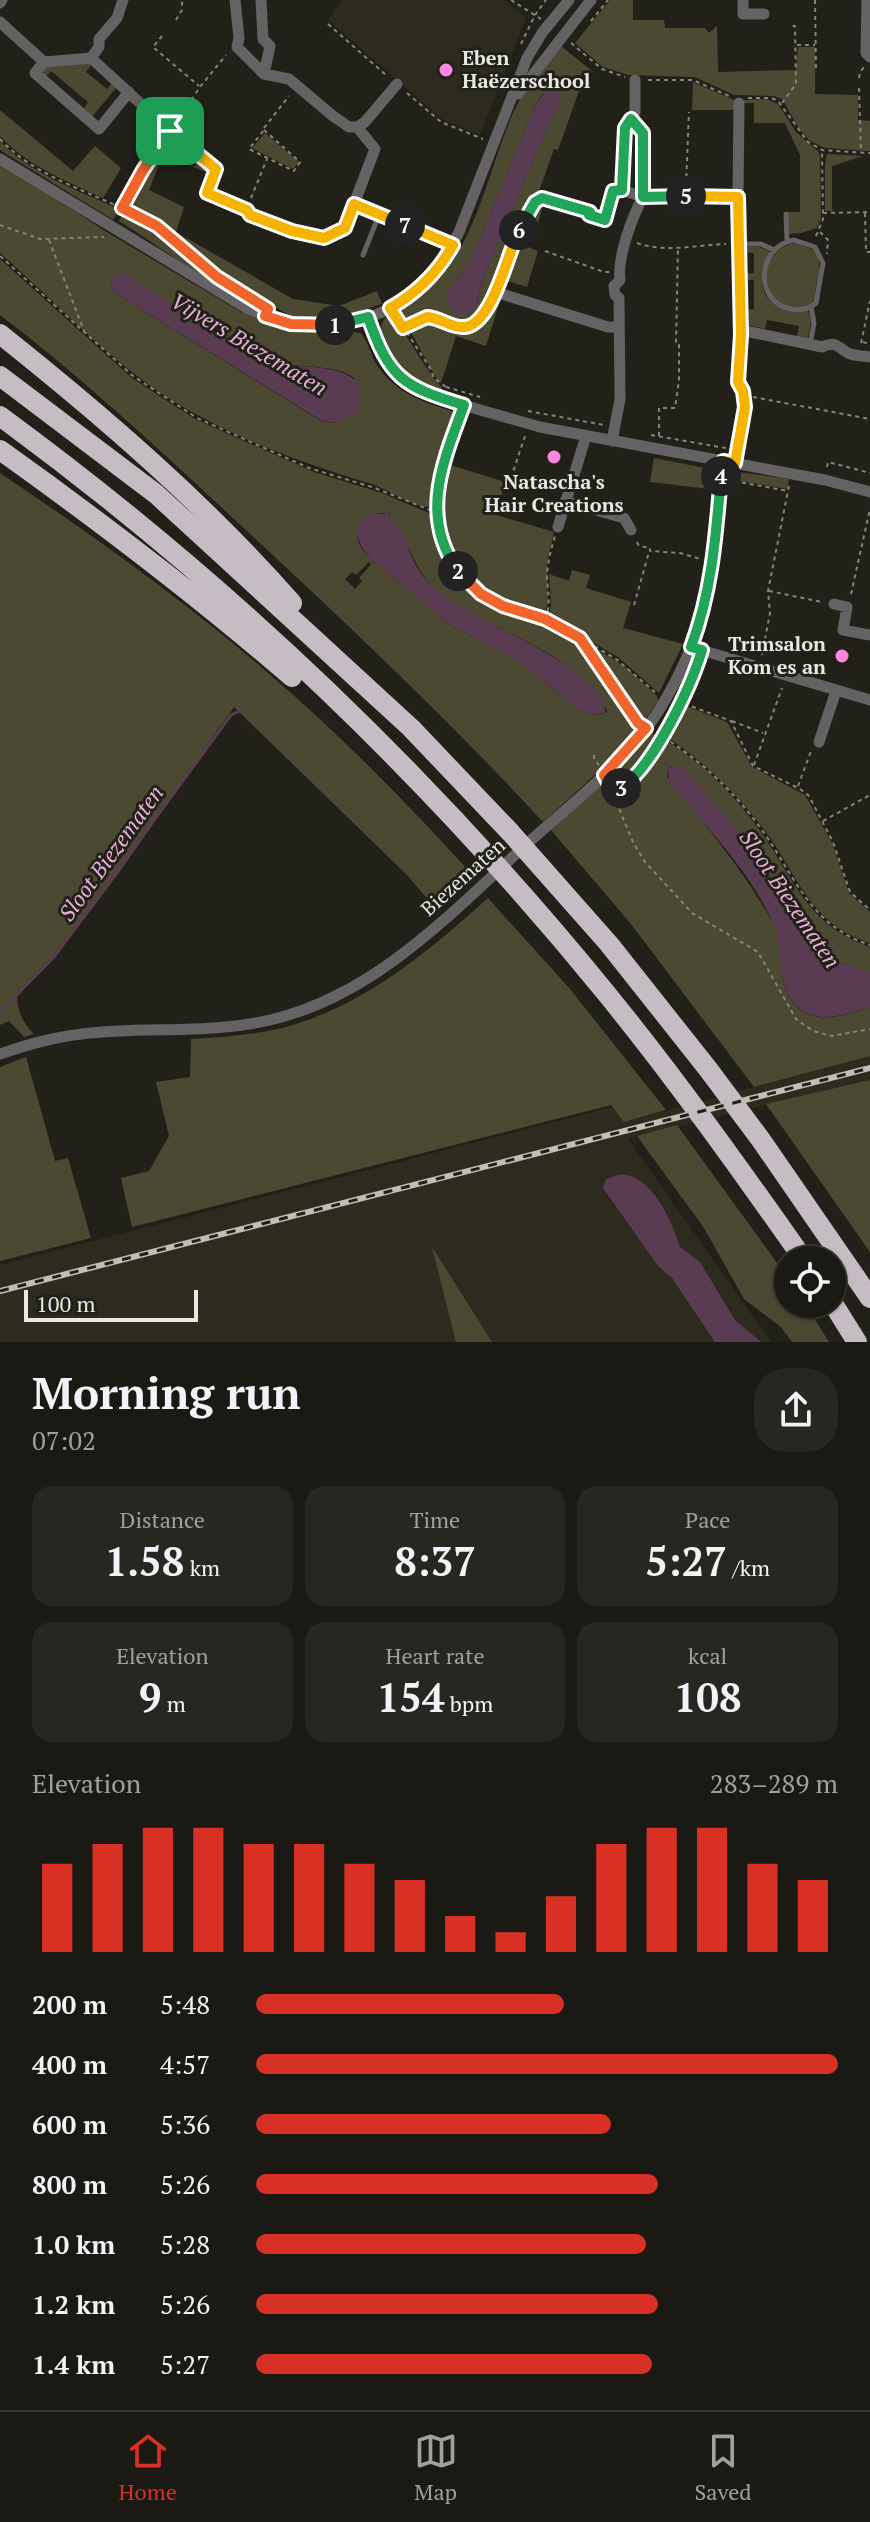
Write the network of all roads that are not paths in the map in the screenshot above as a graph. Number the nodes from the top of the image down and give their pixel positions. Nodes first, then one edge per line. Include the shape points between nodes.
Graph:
1 (123, 0) edge
2 (235, 0) edge
3 (261, 0) edge
4 (569, 0) edge
5 (591, 0) edge
6 (743, 0) edge
7 (867, 0) edge
8 (764, 14) dead end
9 (0, 22) edge
10 (91, 58) junction
11 (870, 59) edge
12 (44, 62) junction
13 (264, 74) junction
14 (635, 80) road end
15 (397, 84) road end
16 (129, 92) junction
17 (739, 103) dead end
18 (511, 104) junction
19 (357, 127) junction
20 (0, 159) edge
21 (622, 190) junction
22 (643, 197) junction
23 (738, 197) junction
24 (354, 204) junction
25 (379, 214) junction
26 (786, 214) dead end
27 (605, 220) road end
28 (787, 241) junction
29 (739, 244) junction
30 (453, 245) junction
31 (774, 250) junction
32 (363, 255) dead end
33 (500, 295) road end
34 (811, 307) junction
35 (368, 317) junction
36 (618, 327) junction
37 (741, 330) junction
38 (0, 334) edge
39 (810, 345) junction
40 (864, 356) edge
41 (0, 376) edge
42 (743, 391) dead end
43 (0, 416) edge
44 (586, 436) junction
45 (612, 441) junction
46 (0, 450) edge
47 (729, 462) junction
48 (870, 492) edge
49 (565, 501) junction
50 (558, 527) road end
51 (631, 530) road end
52 (834, 604) road end
53 (870, 635) edge
54 (697, 649) junction
55 (358, 678) junction
56 (836, 691) junction
57 (870, 700) edge
58 (352, 716) junction
59 (819, 742) road end
60 (0, 1054) edge
61 (794, 1246) edge
62 (870, 1298) edge
63 (842, 1318) edge
64 (857, 1342) edge

1 - 10 street
2 - 13 street via 237,47
3 - 13 street via 263,39 270,46
4 - 18 street via 527,58
5 - 18 street
6 - 8 street via 743,14
7 - 11 street
9 - 12 street
10 - 12 street
10 - 16 street
12 - 16 street via 35,73 99,129
13 - 19 street via 289,79 333,116
14 - 21 street via 635,112 625,128
15 - 19 street
16 - 24 street via 216,169 207,193 250,215 324,238 345,228
17 - 23 street
18 - 30 street
19 - 24 street via 375,149
20 - 35 street via 265,316 311,326
21 - 22 street
21 - 27 street via 613,191
22 - 23 street
22 - 36 street via 614,286
23 - 29 street
24 - 25 street
25 - 30 street
25 - 32 lane
26 - 28 lane
28 - 31 lane
28 - 34 lane via 811,244 822,257 817,300
29 - 31 lane
29 - 37 street
30 - 35 street via 423,285
31 - 34 lane via 764,279 769,296 787,308
33 - 36 street
34 - 39 lane
35 - 44 street via 381,353 399,377 420,391
36 - 45 street via 620,399
37 - 39 street
37 - 42 street via 738,382
38 - 55 highway via 117,432 250,555
39 - 40 street via 832,343
41 - 55 highway via 156,494
43 - 58 highway via 225,596
44 - 45 street
44 - 49 street
45 - 47 street
46 - 58 highway via 218,612 315,697
47 - 48 street
47 - 54 street, Biezematen via 721,479
49 - 50 street
49 - 51 street via 624,518
52 - 53 street via 847,607 843,630
54 - 56 street
54 - 60 street, Biezematen via 646,728 604,775 382,971 329,999 250,1023 81,1034
55 - 62 highway via 511,833 609,944 761,1140
56 - 57 street
56 - 59 street
58 - 61 highway via 509,881 605,992
63 - 64 highway

